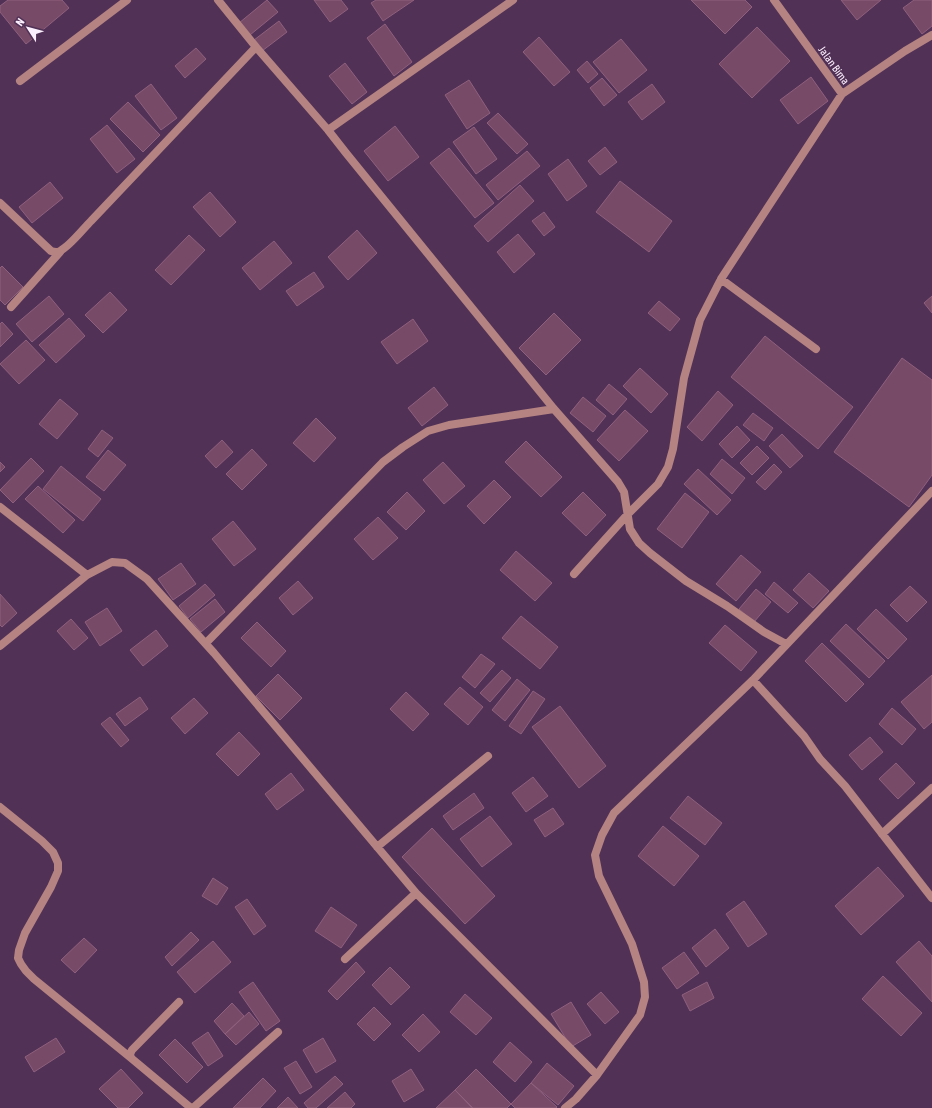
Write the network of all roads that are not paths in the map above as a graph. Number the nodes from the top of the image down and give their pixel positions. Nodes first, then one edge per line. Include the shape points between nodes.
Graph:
1 (126, 0) edge
2 (218, 0) edge
3 (513, 0) edge
4 (774, 0) edge
5 (932, 35) edge
6 (256, 47) junction
7 (20, 81) dead end
8 (842, 94) junction
9 (328, 130) junction
10 (0, 203) edge
11 (60, 252) junction
12 (721, 279) junction
13 (11, 307) dead end
14 (816, 349) dead end
15 (554, 410) junction
16 (932, 491) edge
17 (0, 507) edge
18 (628, 514) junction
19 (574, 574) dead end
20 (87, 575) junction
21 (206, 644) junction
22 (786, 644) junction
23 (0, 646) edge
24 (753, 680) junction
25 (488, 756) dead end
26 (932, 788) edge
27 (0, 807) edge
28 (882, 834) junction
29 (378, 847) junction
30 (416, 893) junction
31 (932, 898) edge
32 (345, 960) dead end
33 (179, 1002) dead end
34 (278, 1032) dead end
35 (131, 1058) junction
36 (597, 1076) junction
37 (192, 1108) edge
38 (565, 1108) edge

1 - 7 street
2 - 6 street
3 - 9 street
4 - 8 street, Jalan Bima
5 - 8 street, Jalan Bima
6 - 9 street
6 - 11 street
8 - 12 street
9 - 15 street
10 - 11 street via 51,251
11 - 13 street
12 - 14 street
12 - 18 street via 700,320 684,378 668,466 658,484
15 - 18 street via 618,482 624,492
15 - 21 street via 428,431 403,447 383,462
16 - 22 street
17 - 20 street
18 - 19 street
18 - 22 street via 630,529 639,543 650,553 686,581
20 - 21 street via 112,562 125,563 147,579
20 - 23 street
21 - 29 street
22 - 24 street
24 - 28 street via 804,736
24 - 36 street via 614,813 602,835 595,855 599,876 632,944 644,982 645,997 640,1015
25 - 29 street
26 - 28 street
27 - 35 street via 42,841 58,863 51,887 25,933 19,950 18,958 21,964 34,979
28 - 31 street
29 - 30 street
30 - 32 street
30 - 36 street
33 - 35 street via 132,1050
34 - 37 street
35 - 37 street
36 - 38 street

